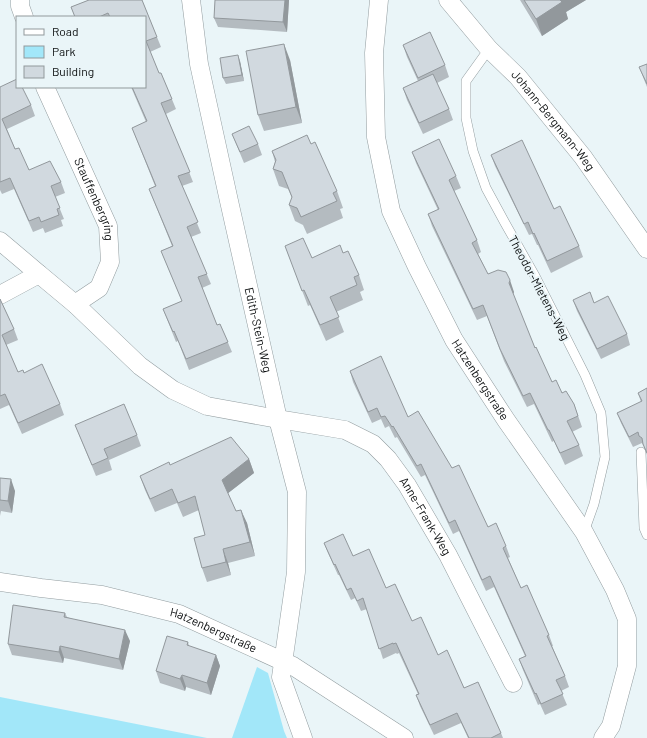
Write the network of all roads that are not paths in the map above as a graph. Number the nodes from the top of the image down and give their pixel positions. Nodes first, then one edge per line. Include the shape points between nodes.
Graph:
1 (20, 0) edge
2 (191, 0) edge
3 (379, 0) edge
4 (448, 0) edge
5 (24, 16) edge
6 (489, 49) junction
7 (45, 88) edge
8 (0, 241) edge
9 (647, 249) edge
10 (39, 274) junction
11 (0, 295) edge
12 (75, 304) junction
13 (278, 419) junction
14 (641, 452) edge
15 (584, 532) junction
16 (647, 535) edge
17 (0, 582) edge
18 (283, 661) junction
19 (513, 683) dead end
20 (303, 738) edge
21 (404, 738) edge
22 (603, 738) edge

1 - 5 street
2 - 13 street, Edith-Stein-Weg via 199,64
3 - 15 street, Hatzenbergstraße via 374,53 376,137 391,211 454,340
4 - 6 street, Johann-Bergmann-Weg
6 - 9 street, Johann-Bergmann-Weg via 518,77 583,157
6 - 15 lane, Theodor-Mietens-Weg via 466,81 466,118 473,151 486,188 538,283 585,375 601,413 605,457 594,504
7 - 12 street, Stauffenbergring via 108,226 110,262 99,288
8 - 10 street
10 - 11 street
10 - 12 street
12 - 13 street via 140,366 173,390 207,406
13 - 18 street, Edith-Stein-Weg via 297,492 296,572
13 - 19 street, Anne-Frank-Weg via 345,430 373,444 388,459 407,485 448,555
14 - 16 lane via 644,528
15 - 22 street, Hatzenbergstraße via 615,590 627,619 627,666 611,726
17 - 18 street, Hatzenbergstraße via 102,595 179,614
18 - 20 street, Edith-Stein-Weg via 281,677
18 - 21 street, Hatzenbergstraße

